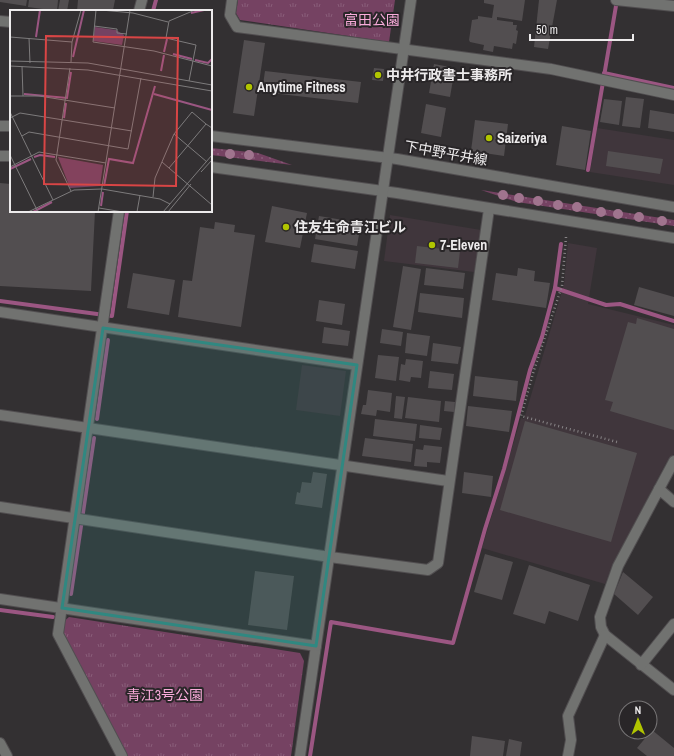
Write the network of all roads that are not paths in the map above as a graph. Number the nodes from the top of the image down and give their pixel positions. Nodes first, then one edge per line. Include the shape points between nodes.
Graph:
1 (142, 0) edge
2 (232, 0) edge
3 (411, 0) edge
4 (617, 0) edge
5 (674, 6) edge
6 (139, 10) edge
7 (405, 49) junction
8 (674, 95) edge
9 (212, 136) edge
10 (389, 158) junction
11 (212, 167) edge
12 (383, 192) junction
13 (674, 207) edge
14 (489, 209) junction
15 (119, 212) edge
16 (674, 238) edge
17 (0, 312) edge
18 (103, 319) junction
19 (357, 365) junction
20 (0, 415) edge
21 (88, 428) junction
22 (674, 461) edge
23 (343, 466) junction
24 (448, 481) junction
25 (659, 489) junction
26 (674, 502) edge
27 (0, 507) edge
28 (79, 519) junction
29 (330, 558) junction
30 (0, 599) edge
31 (62, 608) junction
32 (674, 624) edge
33 (605, 635) junction
34 (316, 646) junction
35 (641, 665) junction
36 (674, 690) edge
37 (0, 743) edge
38 (7, 756) edge
39 (122, 756) edge
40 (300, 756) edge
41 (568, 756) edge

1 - 6 street
2 - 7 street via 230,15 237,27
3 - 7 street
4 - 5 street
7 - 8 street via 551,69
7 - 10 street
9 - 10 street, 下中野平井線
10 - 12 street
10 - 13 street, 下中野平井線
11 - 12 street
12 - 14 street
12 - 19 street
14 - 16 street
14 - 24 street
15 - 18 street
17 - 18 street
18 - 19 street
18 - 21 street
19 - 23 street
20 - 21 street
21 - 23 street
21 - 28 street
22 - 25 street
23 - 24 street
23 - 29 street
24 - 29 street via 438,563 428,570
25 - 26 street
25 - 33 street via 618,566 600,617
27 - 28 street
28 - 29 street
28 - 31 street
29 - 34 street
30 - 31 street
31 - 34 street
31 - 39 street via 58,634
32 - 35 street
33 - 35 street
33 - 41 street via 568,716
34 - 40 street
35 - 36 street
37 - 38 street

